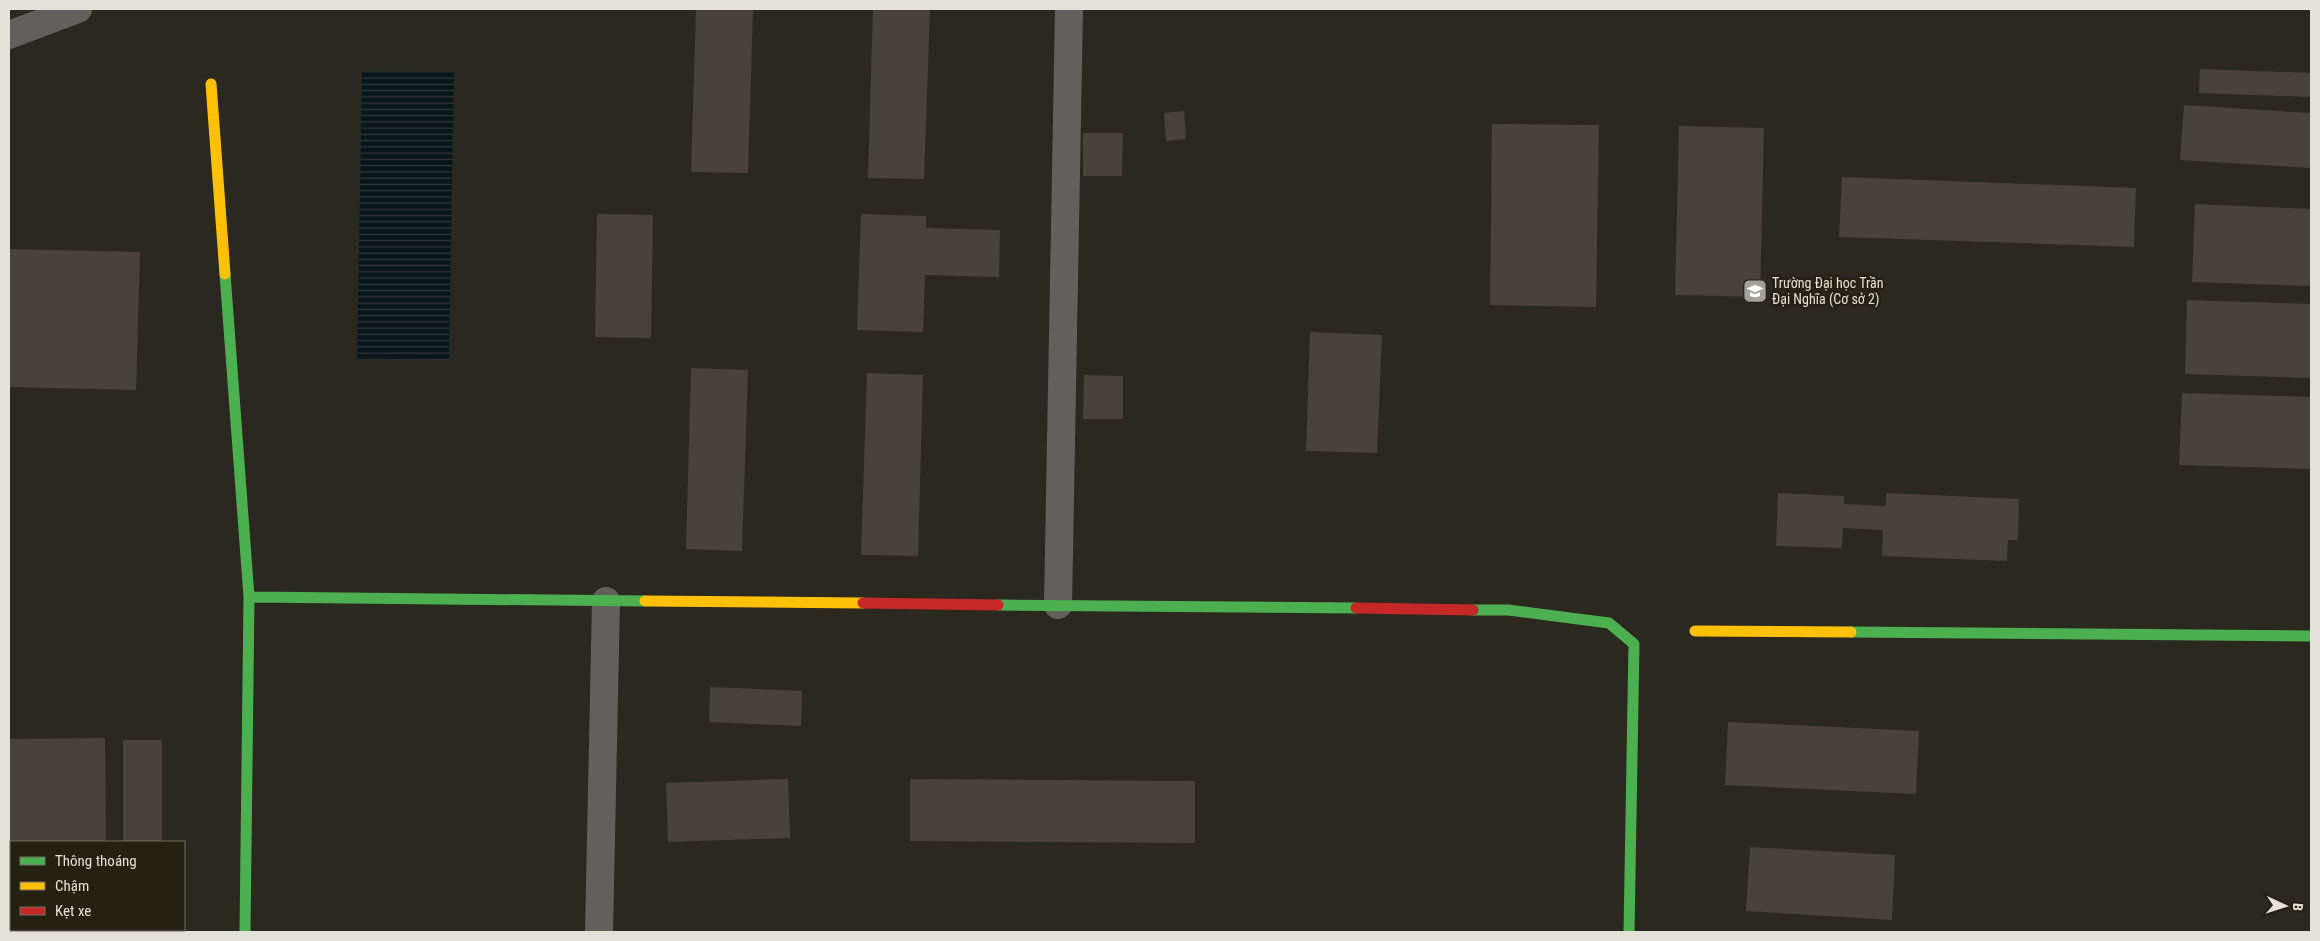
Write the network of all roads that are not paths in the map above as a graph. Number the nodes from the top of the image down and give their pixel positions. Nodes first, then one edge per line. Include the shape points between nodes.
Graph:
1 (78, 9) edge
2 (1070, 9) edge
3 (9, 36) edge
4 (211, 84) dead end
5 (249, 597) junction
6 (606, 601) junction
7 (1058, 605) junction
8 (1695, 631) dead end
9 (2311, 636) edge
10 (245, 932) edge
11 (599, 932) edge
12 (1629, 932) edge

1 - 3 street
2 - 7 street
4 - 5 street
5 - 6 street
5 - 10 street
6 - 7 street
6 - 11 street
7 - 12 street via 1508,610 1609,623 1634,644
8 - 9 street

